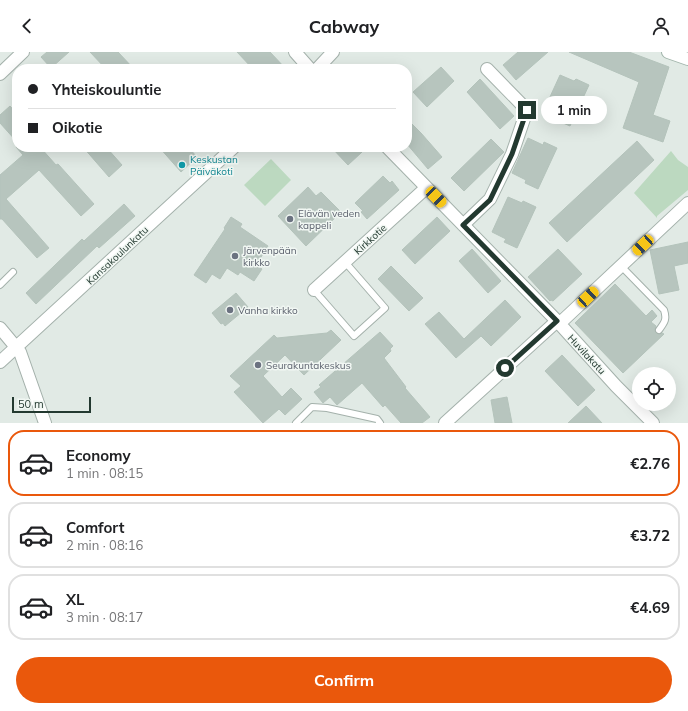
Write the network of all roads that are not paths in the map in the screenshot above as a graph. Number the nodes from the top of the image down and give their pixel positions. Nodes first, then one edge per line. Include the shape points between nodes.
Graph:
1 (23, 52) edge
2 (295, 52) edge
3 (333, 52) edge
4 (668, 52) edge
5 (688, 59) edge
6 (306, 64) edge
7 (322, 64) edge
8 (487, 70) dead end
9 (0, 74) edge
10 (229, 152) edge
11 (392, 152) edge
12 (426, 188) junction
13 (688, 203) edge
14 (463, 225) junction
15 (345, 262) junction
16 (621, 266) junction
17 (13, 272) dead end
18 (0, 285) edge
19 (314, 290) joint
20 (558, 323) junction
21 (0, 328) edge
22 (659, 330) dead end
23 (16, 347) junction
24 (0, 362) edge
25 (45, 423) edge
26 (296, 423) edge
27 (380, 423) edge
28 (445, 423) edge
29 (653, 423) edge

1 - 9 street
2 - 6 street
3 - 7 street
4 - 5 street
8 - 14 street via 527,110 512,154 490,200
10 - 23 street, Kansakoulunkatu
11 - 12 street, Huvilakatu
12 - 14 street, Huvilakatu
12 - 15 street, Kirkkotie
13 - 16 street
14 - 20 street, Huvilakatu
15 - 19 street, Kirkkotie
15 - 19 lane via 386,308 354,336
16 - 20 street
16 - 22 lane via 664,310 666,318
17 - 18 lane
20 - 28 street
20 - 29 street, Huvilakatu
21 - 23 street
23 - 24 street, Kansakoulunkatu
23 - 25 street
26 - 27 lane via 312,407 377,419

